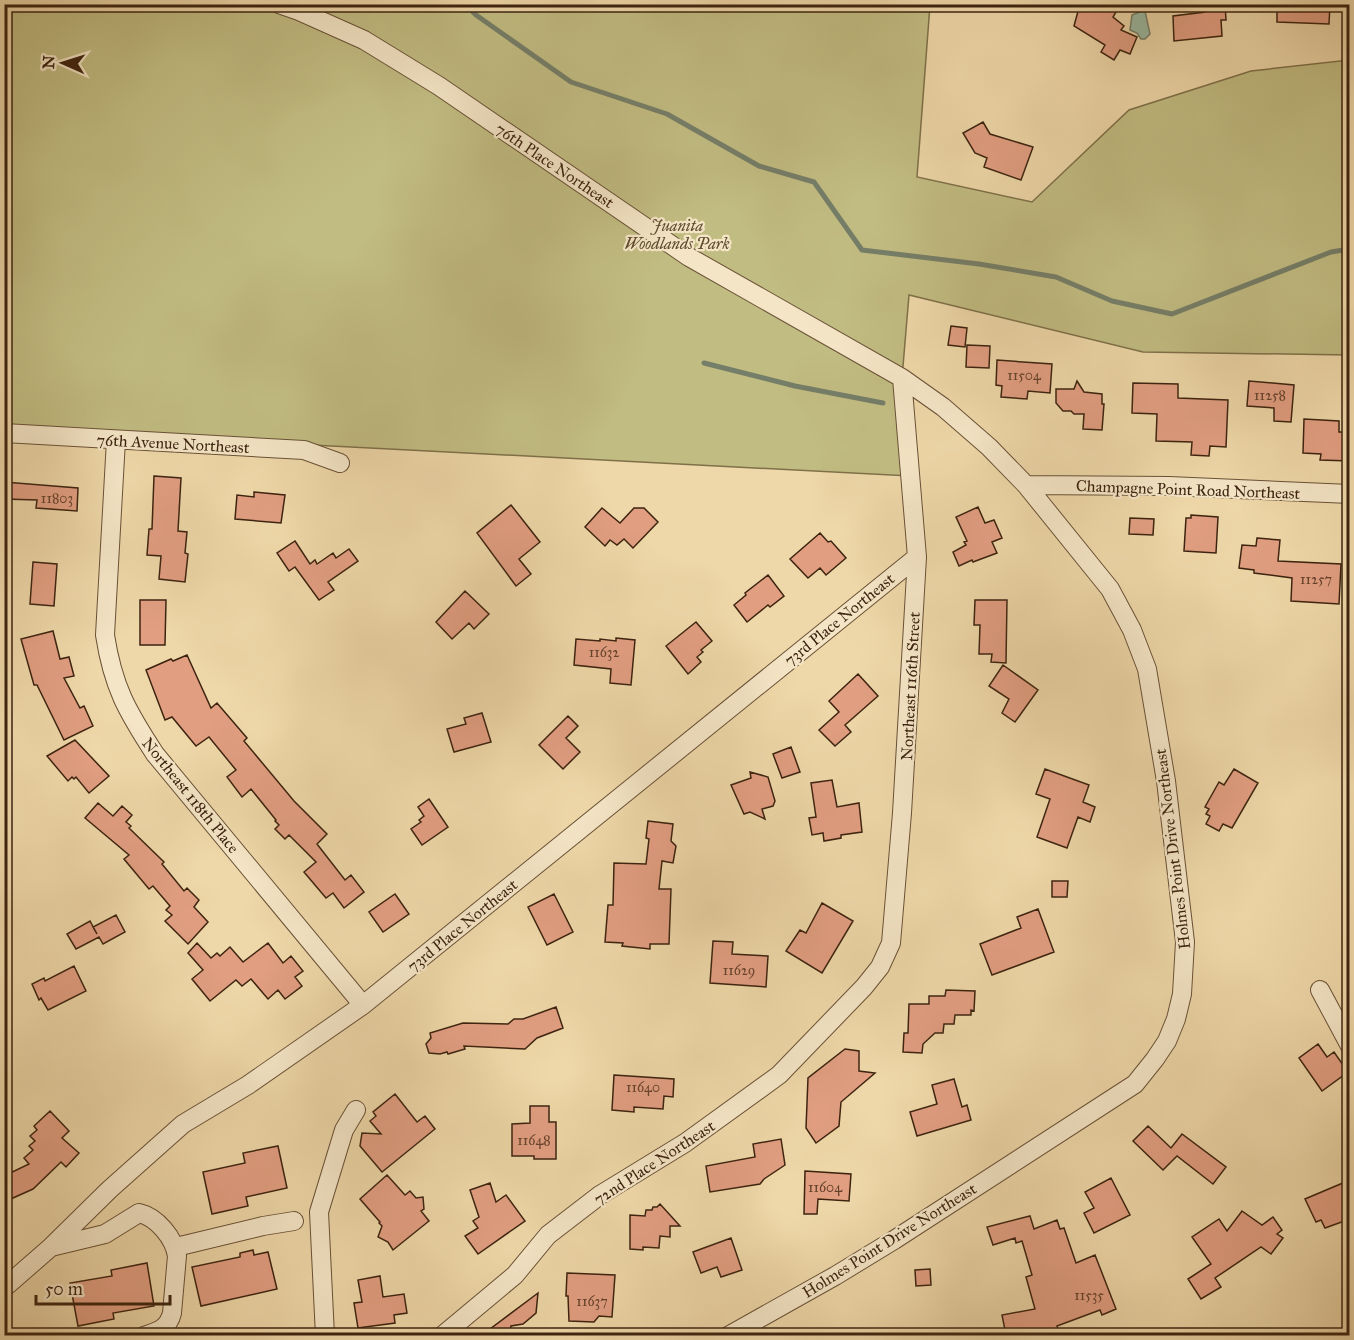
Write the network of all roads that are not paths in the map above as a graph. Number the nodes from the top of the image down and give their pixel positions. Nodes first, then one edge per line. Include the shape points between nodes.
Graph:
1 (279, 4) edge
2 (902, 378) junction
3 (4, 434) edge
4 (116, 440) junction
5 (340, 463) dead end
6 (1026, 485) junction
7 (1350, 494) edge
8 (917, 556) junction
9 (864, 987) joint
10 (1320, 990) dead end
11 (363, 1005) junction
12 (1350, 1046) edge
13 (357, 1110) dead end
14 (294, 1221) dead end
15 (51, 1247) junction
16 (176, 1247) junction
17 (4, 1288) edge
18 (144, 1335) edge
19 (325, 1335) edge
20 (442, 1335) edge
21 (728, 1335) edge

1 - 2 street, 76th Place Northeast via 364,40 439,86 689,257
2 - 6 street, 76th Place Northeast via 943,407
2 - 8 street, Northeast 116th Street
3 - 4 street, 76th Avenue Northeast
4 - 5 street, 76th Avenue Northeast via 304,450
4 - 11 street, Northeast 118th Place via 105,635 110,666 129,714 155,754
6 - 7 street, Champagne Point Road Northeast
6 - 21 street, Holmes Point Drive Northeast via 1110,589 1147,669 1166,781 1185,942 1182,994 1176,1019 1167,1041 1135,1084 874,1252
8 - 9 street, Northeast 116th Street via 891,943 880,967
8 - 11 street, 73rd Place Northeast
9 - 20 street, 72nd Place Northeast via 779,1075 685,1143 600,1195 548,1235 515,1275
10 - 12 street
11 - 15 street, 73rd Place Northeast via 248,1085 183,1124
13 - 19 street via 344,1130 319,1212
14 - 16 street
15 - 16 street via 105,1234 139,1213 146,1214 169,1235
15 - 17 street, 73rd Place Northeast
16 - 18 street via 171,1319 164,1329

